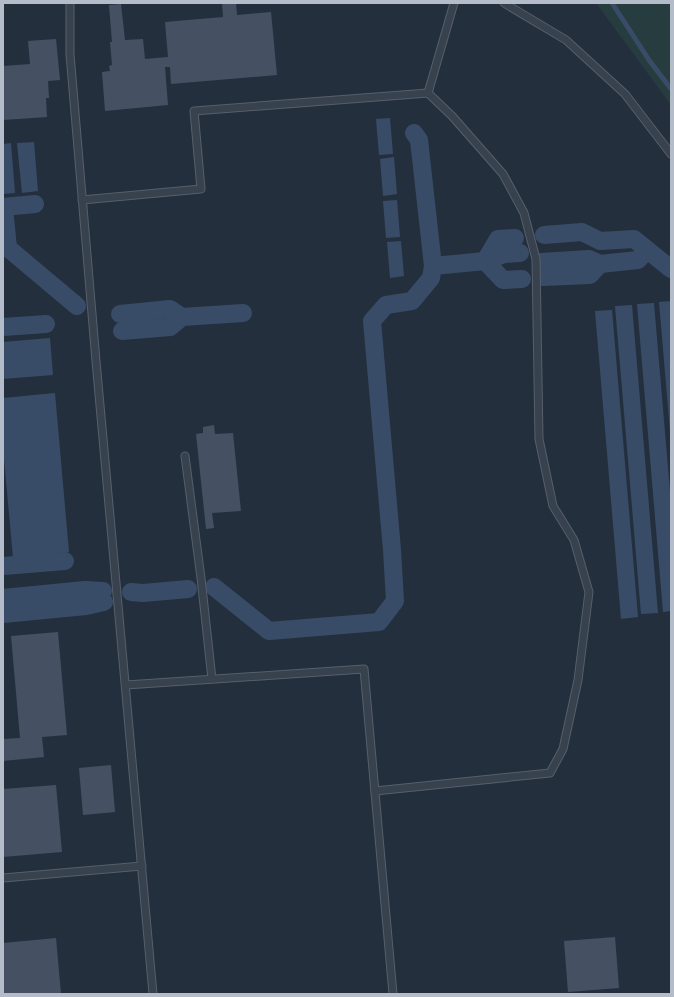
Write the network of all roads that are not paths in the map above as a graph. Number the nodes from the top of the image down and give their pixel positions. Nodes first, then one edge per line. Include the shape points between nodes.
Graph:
1 (70, 3) edge
2 (454, 3) edge
3 (504, 3) edge
4 (428, 93) junction
5 (671, 154) edge
6 (82, 200) junction
7 (185, 456) dead end
8 (212, 679) junction
9 (126, 685) junction
10 (375, 791) junction
11 (142, 866) junction
12 (3, 878) edge
13 (153, 994) edge
14 (393, 994) edge

1 - 6 lane via 70,54
2 - 4 lane
3 - 5 lane via 566,40 604,74 625,94
4 - 6 lane via 194,111 201,189
4 - 10 lane via 503,174 524,212 536,259 539,439 553,506 574,540 589,592 578,680 563,750 550,773
6 - 9 lane
7 - 8 lane
8 - 9 lane
8 - 10 lane via 364,669
9 - 11 lane
10 - 14 lane
11 - 12 lane
11 - 13 lane

